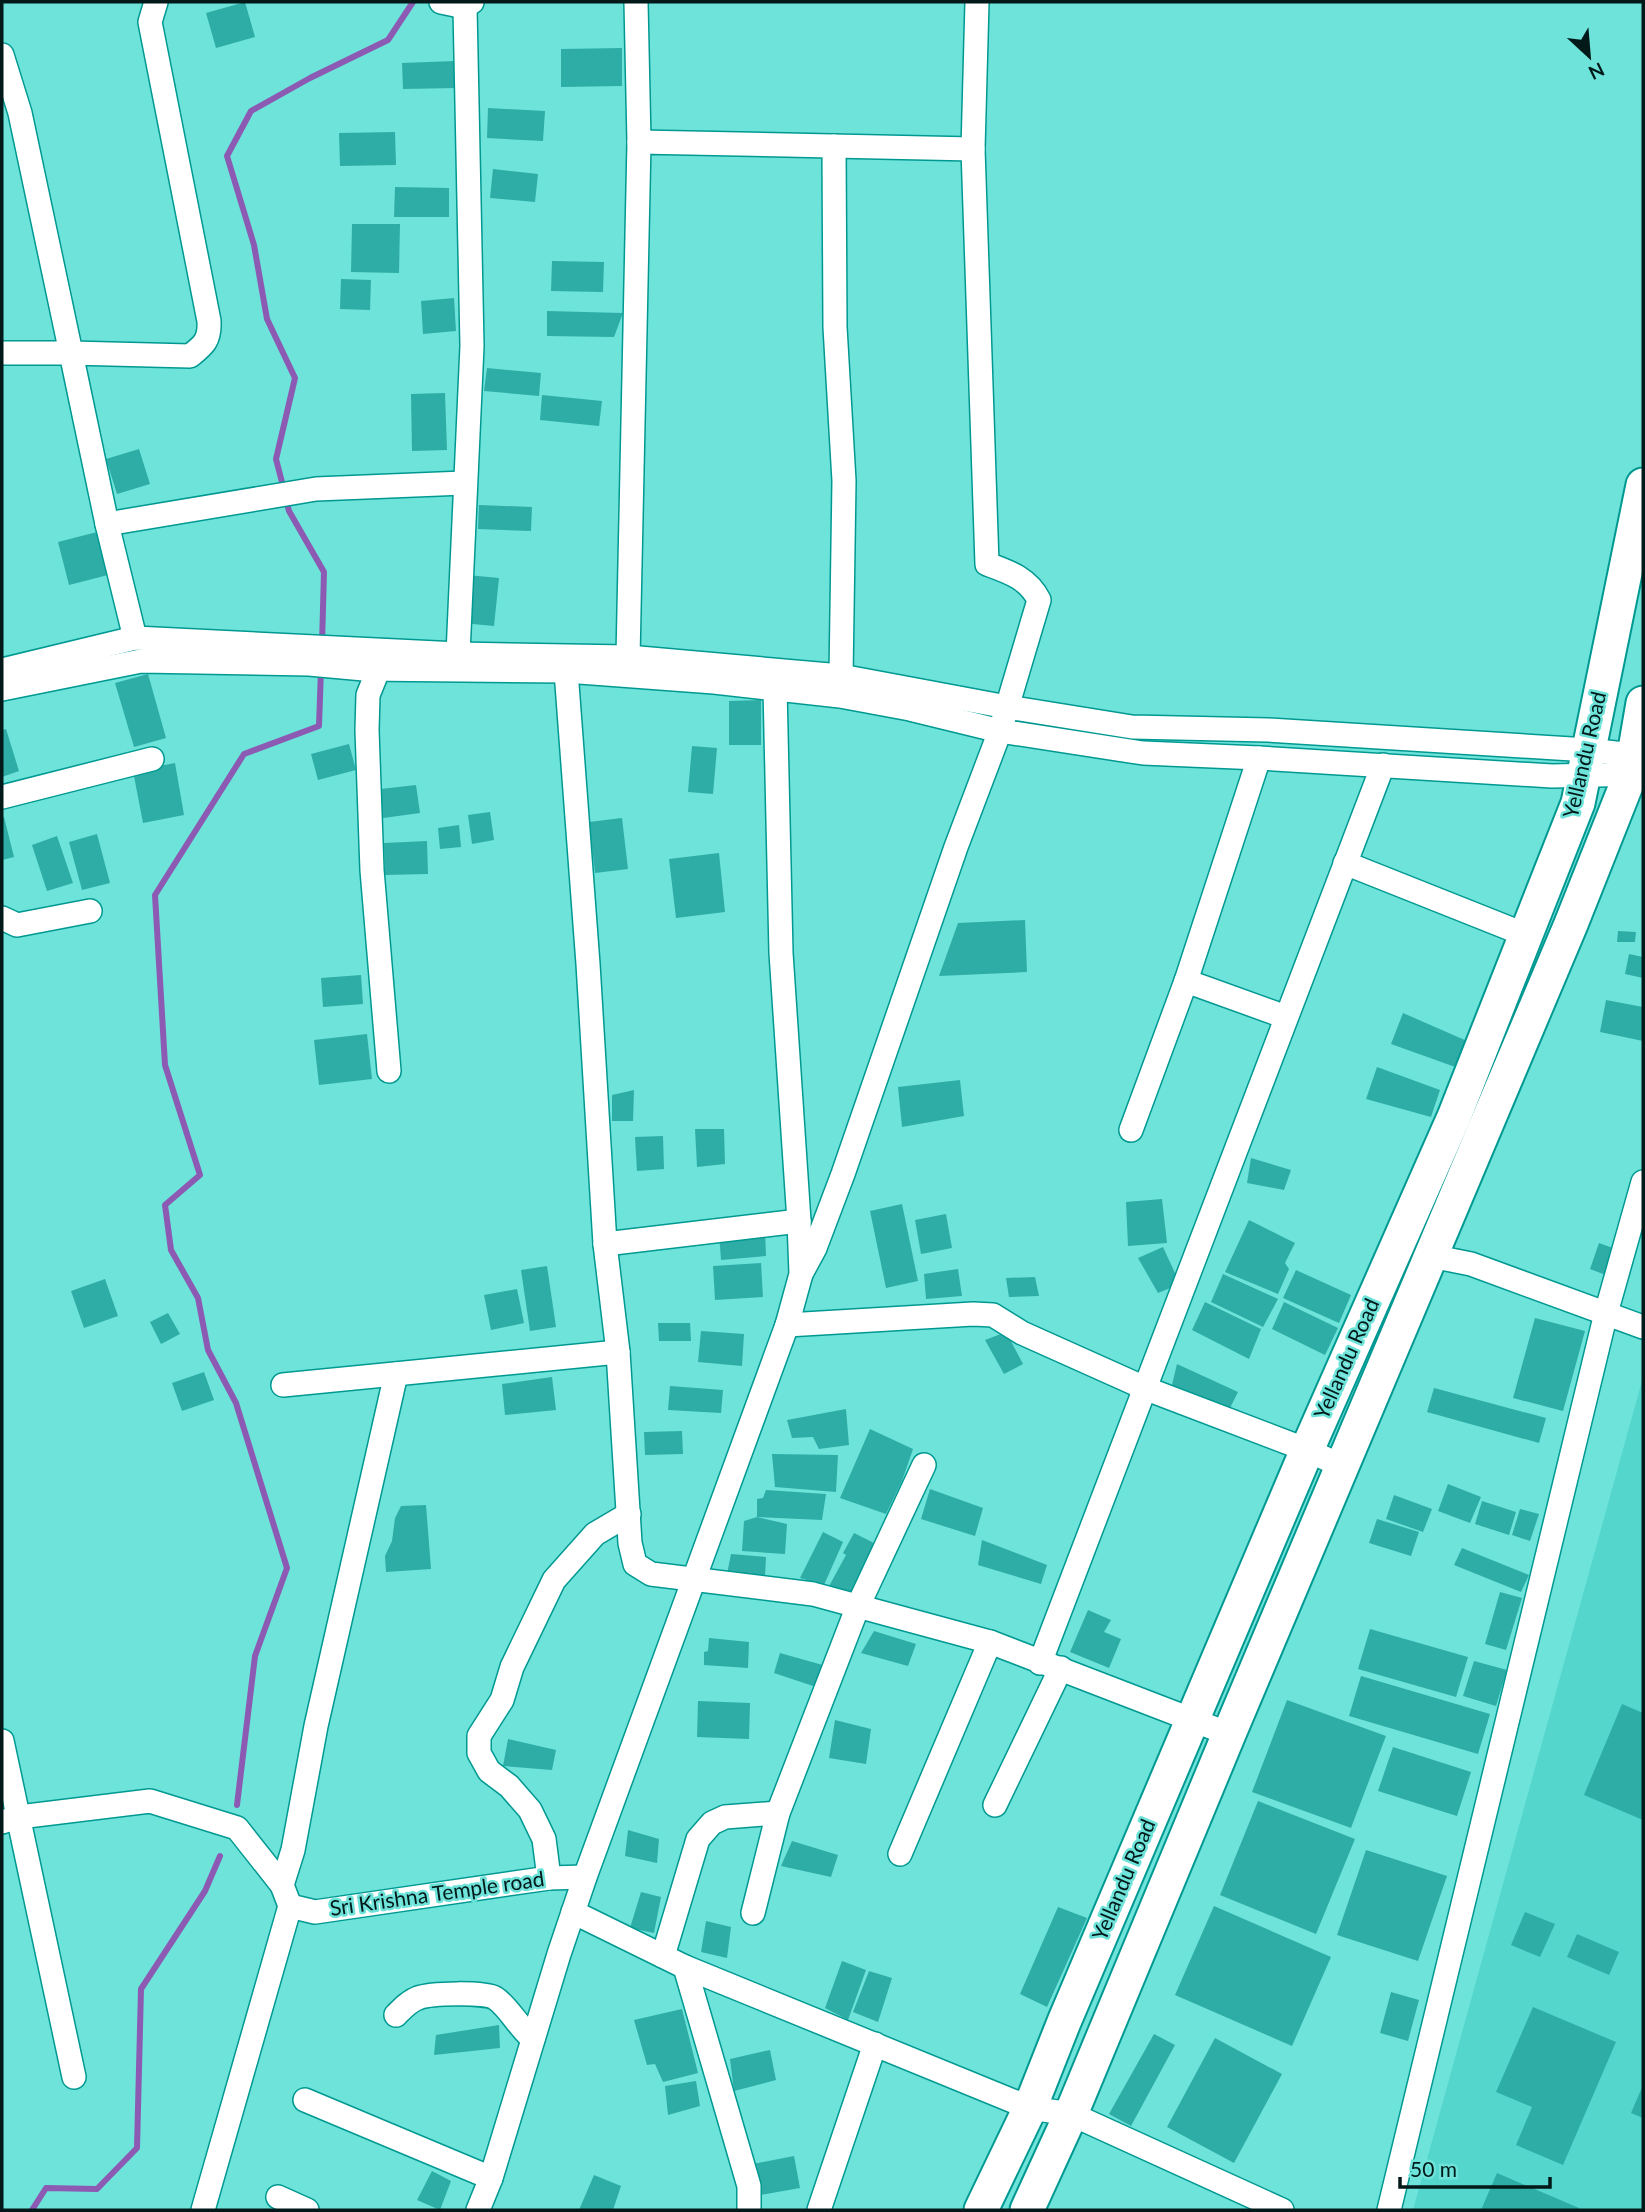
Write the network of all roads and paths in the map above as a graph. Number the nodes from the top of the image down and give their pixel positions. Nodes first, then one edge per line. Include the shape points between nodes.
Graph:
1 (156, 2) edge
2 (441, 2) edge
3 (636, 2) edge
4 (977, 2) edge
5 (468, 5) edge
6 (2, 55) edge
7 (639, 142) junction
8 (834, 146) junction
9 (973, 149) junction
10 (2, 353) edge
11 (71, 353) junction
12 (464, 483) junction
13 (1643, 485) edge
14 (107, 523) junction
15 (135, 638) junction
16 (458, 654) junction
17 (308, 655) junction
18 (628, 657) junction
19 (369, 662) junction
20 (2, 670) edge
21 (566, 671) junction
22 (841, 676) junction
23 (775, 688) junction
24 (2, 689) edge
25 (1643, 703) edge
26 (1007, 708) junction
27 (1000, 731) junction
28 (1259, 758) junction
29 (152, 759) dead end
30 (1586, 763) junction
31 (1383, 765) junction
32 (1638, 766) edge
33 (2, 797) edge
34 (1345, 863) junction
35 (90, 911) dead end
36 (2, 918) edge
37 (1526, 935) junction
38 (1186, 981) junction
39 (1286, 1017) junction
40 (389, 1071) dead end
41 (1131, 1130) dead end
42 (1643, 1182) edge
43 (799, 1221) junction
44 (605, 1244) junction
45 (1431, 1255) junction
46 (801, 1274) junction
47 (1606, 1312) junction
48 (787, 1325) junction
49 (1643, 1327) edge
50 (618, 1352) junction
51 (396, 1374) junction
52 (283, 1385) dead end
53 (1147, 1389) junction
54 (1307, 1450) junction
55 (924, 1465) dead end
56 (1342, 1466) junction
57 (629, 1514) junction
58 (696, 1578) junction
59 (858, 1606) junction
60 (990, 1643) junction
61 (1050, 1665) junction
62 (1193, 1719) junction
63 (1228, 1734) junction
64 (2, 1741) edge
65 (995, 1805) dead end
66 (778, 1813) junction
67 (10, 1820) edge
68 (900, 1854) dead end
69 (584, 1877) junction
70 (548, 1878) junction
71 (286, 1896) junction
72 (573, 1912) junction
73 (753, 1913) dead end
74 (663, 1956) junction
75 (685, 1967) junction
76 (396, 2015) dead end
77 (533, 2039) junction
78 (875, 2044) junction
79 (74, 2077) dead end
80 (305, 2100) dead end
81 (1030, 2108) junction
82 (1071, 2114) junction
83 (491, 2178) junction
84 (278, 2197) dead end
85 (204, 2210) edge
86 (307, 2210) edge
87 (480, 2210) edge
88 (749, 2210) edge
89 (819, 2210) edge
90 (981, 2210) edge
91 (1027, 2210) edge
92 (1282, 2210) edge
93 (1389, 2210) edge

1 - 11 street via 150,22 210,337 190,356
2 - 5 street
3 - 7 street
4 - 9 street
5 - 12 street via 471,346
6 - 11 street via 20,113
7 - 8 street
7 - 18 street
8 - 9 street
8 - 22 street via 835,327 844,481
9 - 26 street via 987,564 1014,574 1032,587 1039,600
10 - 11 street
11 - 14 street
12 - 14 street via 316,489
12 - 16 street
13 - 30 main road, Yellandu Road
14 - 15 street
15 - 17 street
15 - 20 street
16 - 18 street
16 - 19 street
17 - 19 street
17 - 24 street via 141,661
18 - 22 street
19 - 21 street
19 - 40 street via 372,870
21 - 23 street
21 - 44 street
22 - 26 street
23 - 27 street via 910,709
23 - 43 street via 781,953
25 - 32 main road, Yellandu Road
26 - 27 street
26 - 30 street via 1132,727 1268,730
27 - 28 street via 1143,753
27 - 46 street via 844,1174
28 - 31 street
28 - 38 street
29 - 33 street
30 - 31 street via 1436,770
30 - 32 street
30 - 37 main road, Yellandu Road via 1578,803
31 - 34 street
32 - 45 main road, Yellandu Road
34 - 37 street
34 - 39 street
35 - 36 street via 17,925
37 - 54 main road, Yellandu Road via 1454,1117
38 - 39 street
38 - 41 street
39 - 53 street
42 - 47 street
43 - 44 street
43 - 46 street
44 - 50 street
45 - 47 street via 1471,1264
45 - 56 main road, Yellandu Road
46 - 48 street
47 - 49 street
47 - 93 street
48 - 53 street via 993,1315 1022,1333
48 - 58 street
50 - 51 street
50 - 57 street
51 - 52 street
51 - 71 street via 316,1726
53 - 54 street
53 - 61 street
54 - 56 street
54 - 62 main road, Yellandu Road
55 - 59 street
56 - 63 main road, Yellandu Road
57 - 58 street via 635,1564 651,1574
57 - 70 street via 595,1534 554,1580 512,1667 502,1700 480,1736 479,1753 489,1771 509,1786 535,1820 544,1839
58 - 59 street via 813,1594
58 - 69 street
59 - 60 street
59 - 66 street
60 - 61 street
60 - 68 street
61 - 62 street
61 - 65 street
62 - 63 street
62 - 81 main road, Yellandu Road
63 - 82 main road, Yellandu Road
64 - 67 street
66 - 73 street
66 - 74 street via 725,1817 712,1823 698,1839
67 - 71 street via 150,1801 237,1828
67 - 79 street
69 - 70 street, Sri Krishna Temple road
69 - 72 street
70 - 71 street, Sri Krishna Temple road via 315,1912
71 - 85 street
72 - 74 street
72 - 77 street
74 - 75 street
75 - 78 street
75 - 88 street via 749,2186
76 - 77 street via 425,1996 483,1995 502,2005
77 - 83 street
78 - 81 street
78 - 89 street
80 - 83 street
81 - 82 street
81 - 90 main road, Yellandu Road
82 - 91 main road, Yellandu Road
82 - 92 street
83 - 87 street
84 - 86 street

